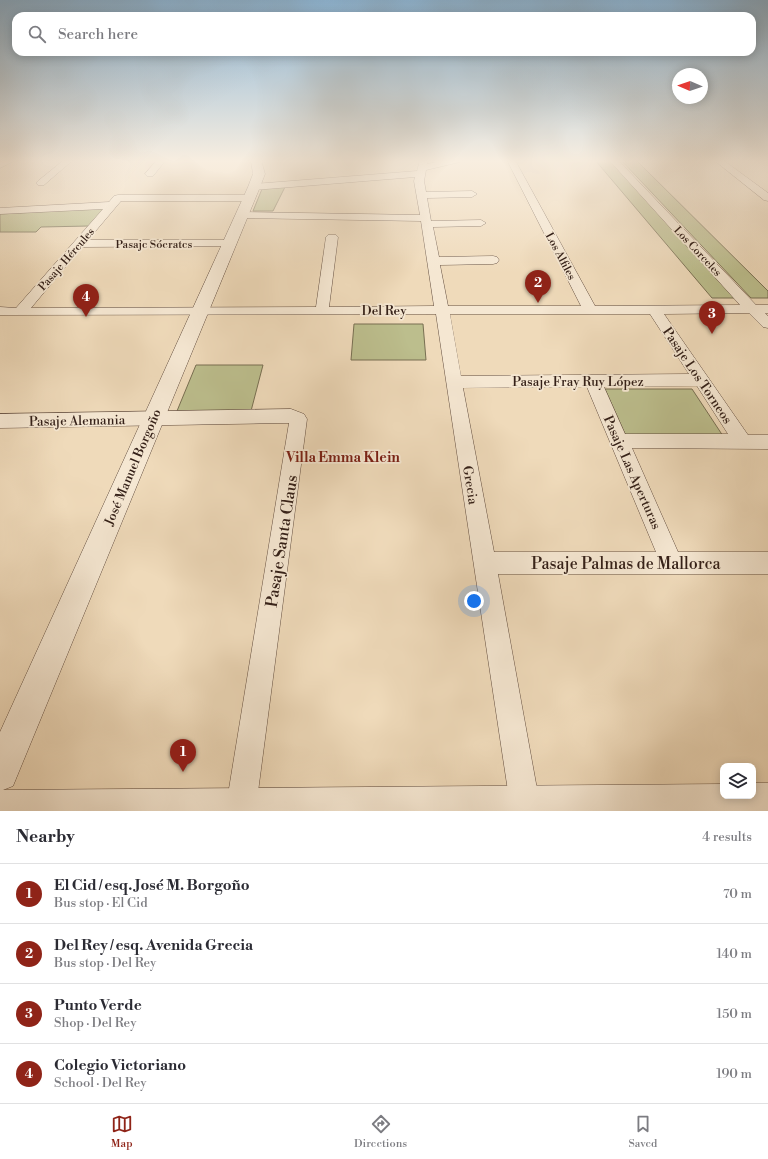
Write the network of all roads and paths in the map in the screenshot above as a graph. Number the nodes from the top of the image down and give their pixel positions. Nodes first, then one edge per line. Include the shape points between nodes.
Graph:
1 (121, 198) edge
2 (249, 198) edge
3 (422, 198) edge
4 (531, 198) edge
5 (648, 198) edge
6 (112, 205) junction
7 (0, 211) edge
8 (242, 215) junction
9 (426, 221) junction
10 (481, 224) dead end
11 (332, 237) dead end
12 (230, 243) junction
13 (79, 244) junction
14 (493, 260) dead end
15 (433, 261) junction
16 (654, 309) junction
17 (754, 309) junction
18 (768, 309) edge
19 (200, 310) junction
20 (322, 310) junction
21 (442, 310) junction
22 (590, 310) junction
23 (0, 311) edge
24 (20, 312) junction
25 (768, 324) edge
26 (702, 380) junction
27 (593, 381) junction
28 (454, 382) junction
29 (154, 418) junction
30 (0, 421) edge
31 (619, 441) junction
32 (743, 442) junction
33 (768, 442) edge
34 (484, 563) junction
35 (672, 563) junction
36 (768, 563) edge
37 (0, 773) edge
38 (768, 802) edge
39 (241, 807) junction
40 (525, 808) edge
41 (0, 809) edge

1 - 6 street
2 - 8 street, José Manuel Borgoño
3 - 9 street, Grecia
4 - 22 street, Los Alfiles
5 - 17 street, Los Corceles
6 - 7 street
6 - 13 street, Pasaje Hércules
8 - 9 street
8 - 12 street, José Manuel Borgoño
9 - 10 street
9 - 15 street, Grecia
11 - 20 street
12 - 13 street, Pasaje Sócrates
12 - 19 street, José Manuel Borgoño
13 - 24 street, Pasaje Hércules
14 - 15 street
15 - 21 street, Grecia
16 - 17 street, Del Rey
16 - 22 street, Del Rey
16 - 26 street, Pasaje Los Torneos
17 - 18 street, Del Rey
17 - 25 street, Los Corceles
19 - 20 street, Del Rey
19 - 24 street, Del Rey
19 - 29 street, José Manuel Borgoño
20 - 21 street, Del Rey
21 - 22 street, Del Rey
21 - 28 street, Grecia
23 - 24 street, Del Rey
26 - 27 street, Pasaje Fray Ruy López
26 - 32 street, Pasaje Los Torneos
27 - 28 street, Pasaje Fray Ruy López
27 - 31 street, Pasaje Las Aperturas
28 - 34 street, Grecia
29 - 30 street, Pasaje Alemania
29 - 37 street, José Manuel Borgoño
29 - 39 street, Pasaje Santa Claus via 292,416 298,419
31 - 32 street
31 - 35 street, Pasaje Las Aperturas
32 - 33 street
34 - 35 street, Pasaje Palmas de Mallorca
34 - 40 street, Grecia
35 - 36 street, Pasaje Palmas de Mallorca
38 - 40 street
39 - 40 street
39 - 41 street

